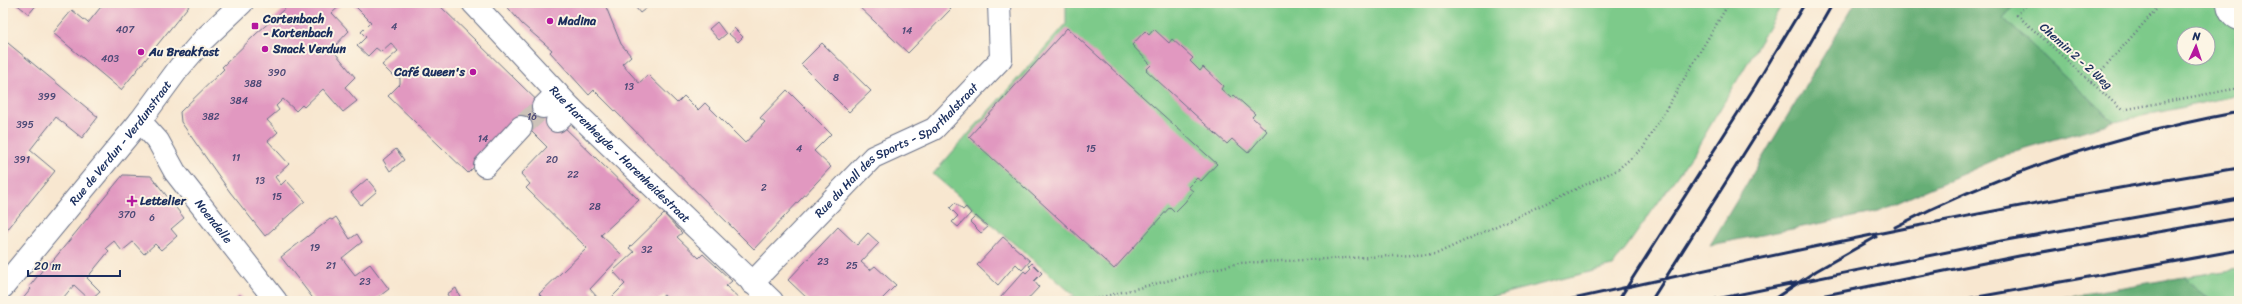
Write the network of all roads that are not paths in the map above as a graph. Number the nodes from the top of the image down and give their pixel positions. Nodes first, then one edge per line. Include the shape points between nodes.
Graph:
1 (242, 3) edge
2 (473, 3) edge
3 (999, 3) edge
4 (2228, 3) edge
5 (2239, 20) edge
6 (140, 121) junction
7 (521, 127) tunnel mouth
8 (485, 166) dead end
9 (752, 283) junction
10 (3, 287) edge
11 (276, 301) edge
12 (772, 301) edge

1 - 6 street, Rue de Verdun - Verdunstraat via 198,46
2 - 9 street, Rue Harenheyde - Harenheidestraat via 557,107
3 - 9 street, Rue du Hall des Sports - Sporthalstraat via 1001,59 934,129 873,157
4 - 5 street via 2235,18
6 - 10 street, Rue de Verdun - Verdunstraat
6 - 11 street, Noendelle via 158,141 175,172
7 - 8 street
9 - 12 street, Rue Harenheyde - Harenheidestraat

